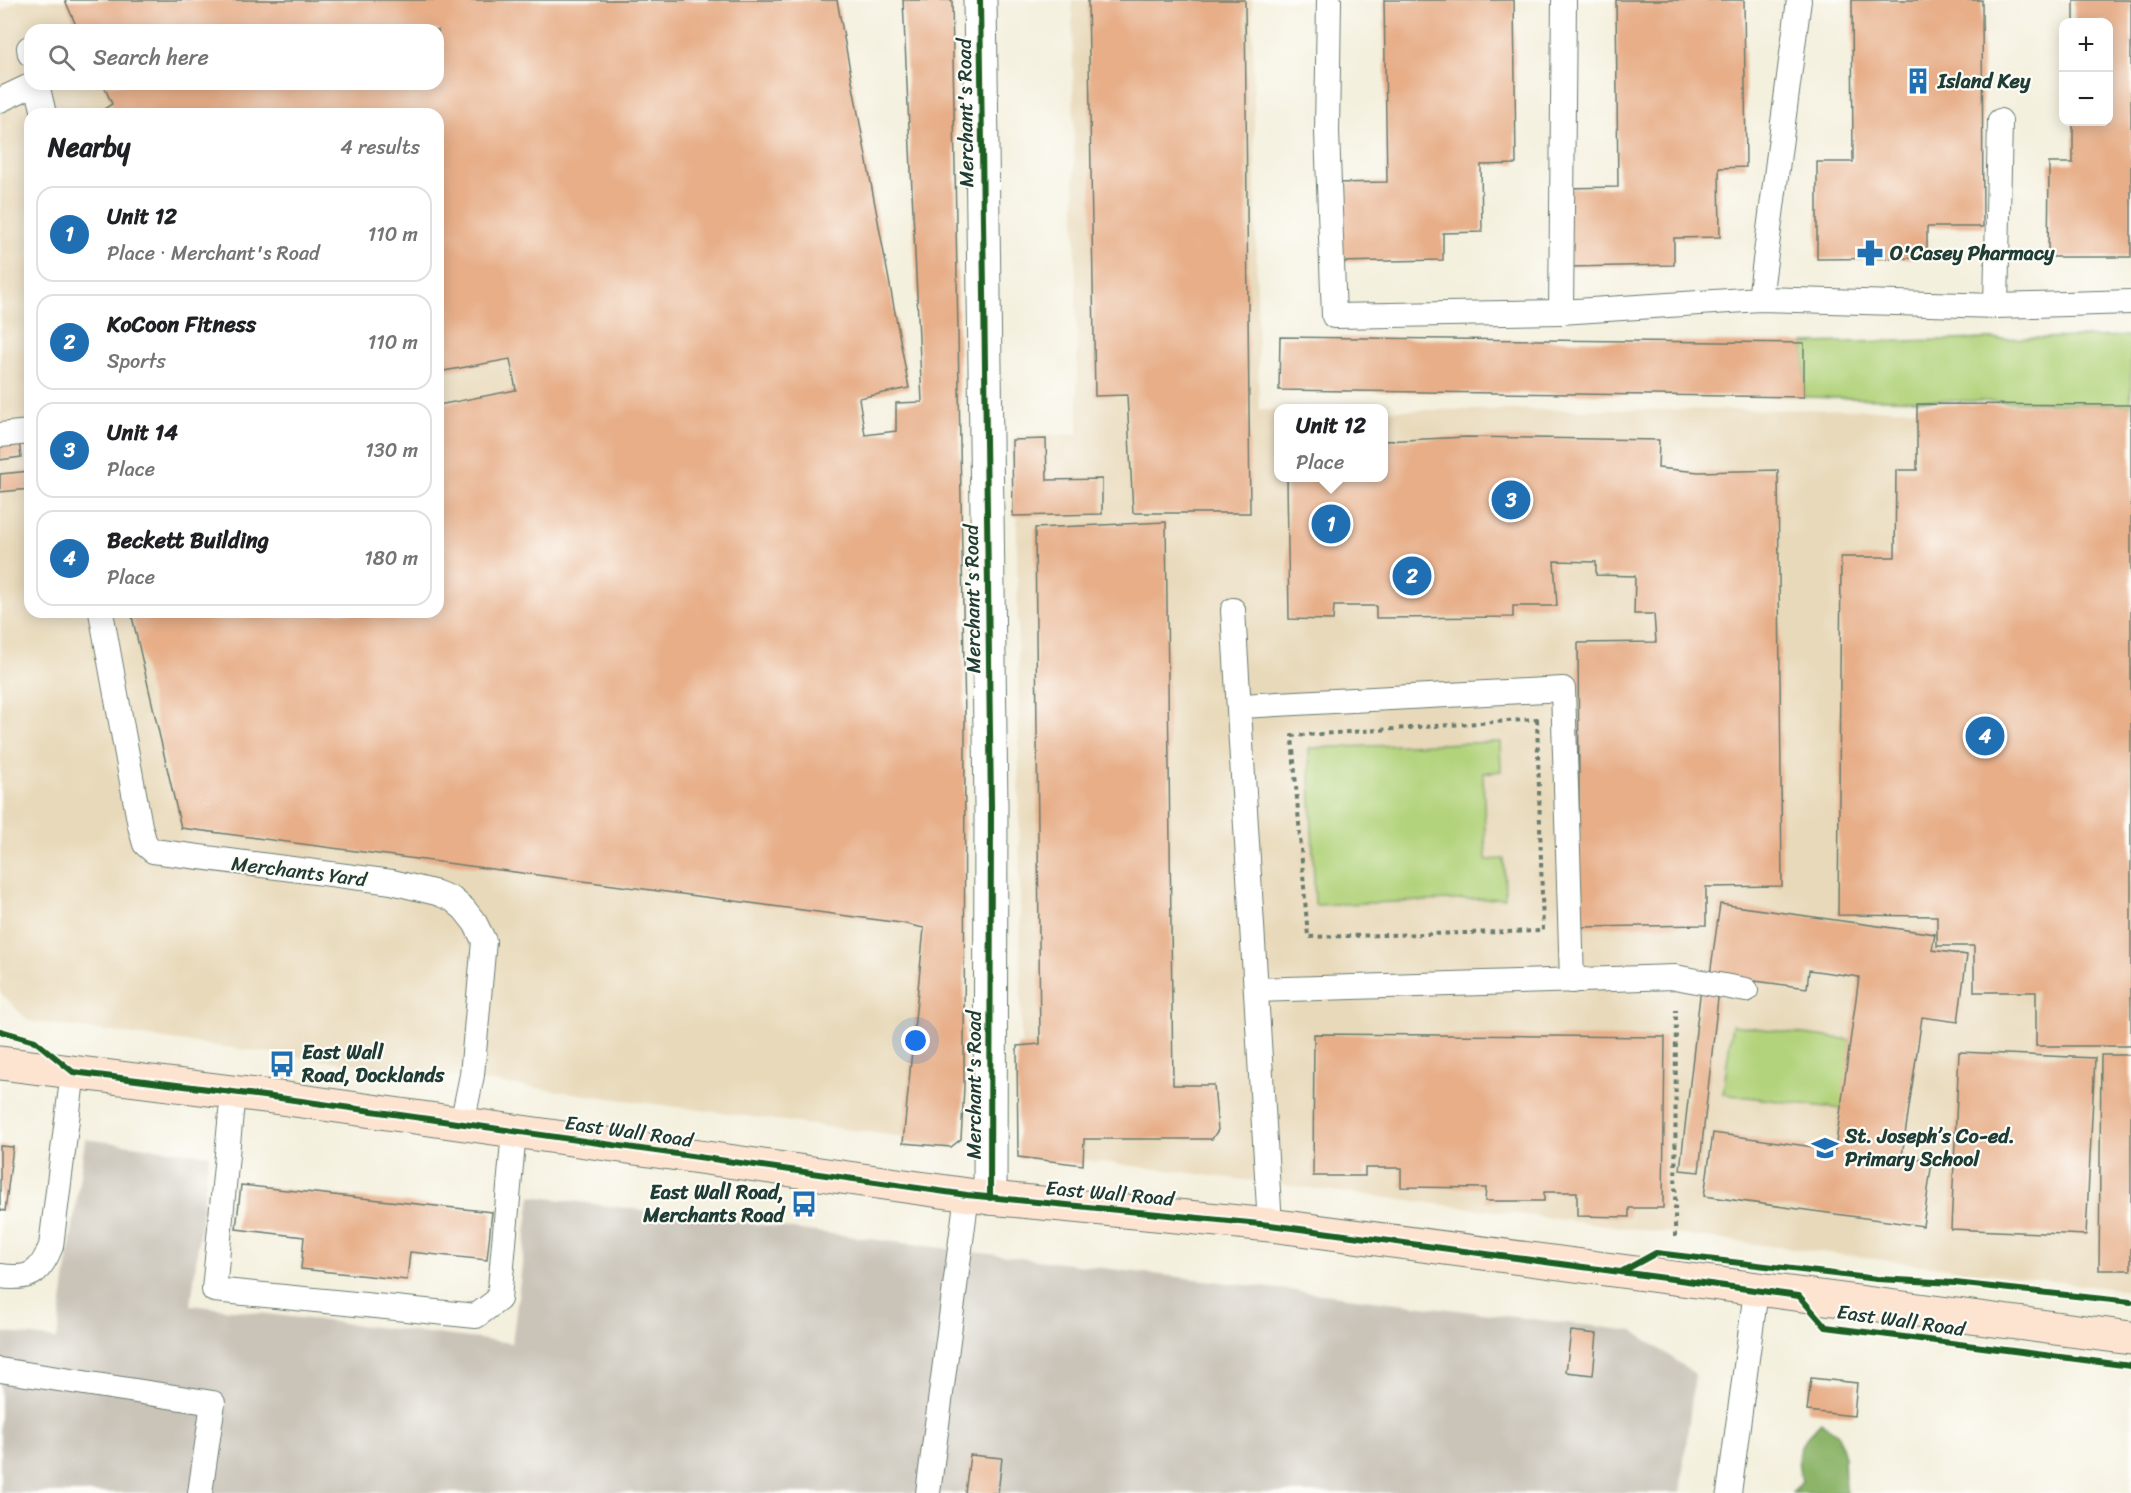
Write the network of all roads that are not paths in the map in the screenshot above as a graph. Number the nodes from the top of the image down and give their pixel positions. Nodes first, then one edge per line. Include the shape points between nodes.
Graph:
1 (980, 0) edge
2 (1329, 0) edge
3 (1564, 0) edge
4 (1799, 0) edge
5 (24, 89) edge
6 (38, 90) edge
7 (0, 100) edge
8 (42, 108) edge
9 (2000, 121) dead end
10 (1760, 298) junction
11 (2131, 303) edge
12 (1996, 306) junction
13 (1561, 312) junction
14 (24, 433) edge
15 (0, 435) edge
16 (1233, 610) dead end
17 (102, 618) edge
18 (1241, 706) junction
19 (1572, 981) junction
20 (1257, 990) junction
21 (1746, 990) dead end
22 (0, 1063) edge
23 (73, 1072) junction
24 (233, 1092) junction
25 (462, 1124) junction
26 (514, 1131) junction
27 (978, 1197) junction
28 (1270, 1225) junction
29 (0, 1276) edge
30 (1756, 1291) junction
31 (2131, 1338) edge
32 (7, 1372) edge
33 (201, 1493) edge
34 (928, 1493) edge
35 (1729, 1493) edge

1 - 27 street, Merchant's Road via 991,806
2 - 13 lane via 1327,132 1334,316
3 - 13 lane
4 - 10 lane
5 - 7 lane
6 - 8 lane
9 - 12 lane
10 - 12 lane
10 - 13 lane
11 - 12 lane
14 - 15 lane
16 - 18 lane
17 - 25 lane, Merchants Yard via 140,826 145,844 153,851 392,882 452,899 475,922 484,941 472,1075
18 - 19 lane via 1563,689
18 - 20 lane
19 - 20 lane
19 - 21 lane via 1675,977
20 - 28 lane
22 - 23 main road, East Wall Road
23 - 24 main road, East Wall Road
23 - 29 lane via 51,1246 43,1266 30,1275
24 - 25 main road, East Wall Road
24 - 26 lane via 214,1290 476,1316 499,1299
25 - 26 main road, East Wall Road
26 - 27 main road, East Wall Road
27 - 28 main road, East Wall Road
27 - 34 lane
28 - 30 main road, East Wall Road
30 - 31 main road, East Wall Road
30 - 35 lane
32 - 33 lane via 213,1403

